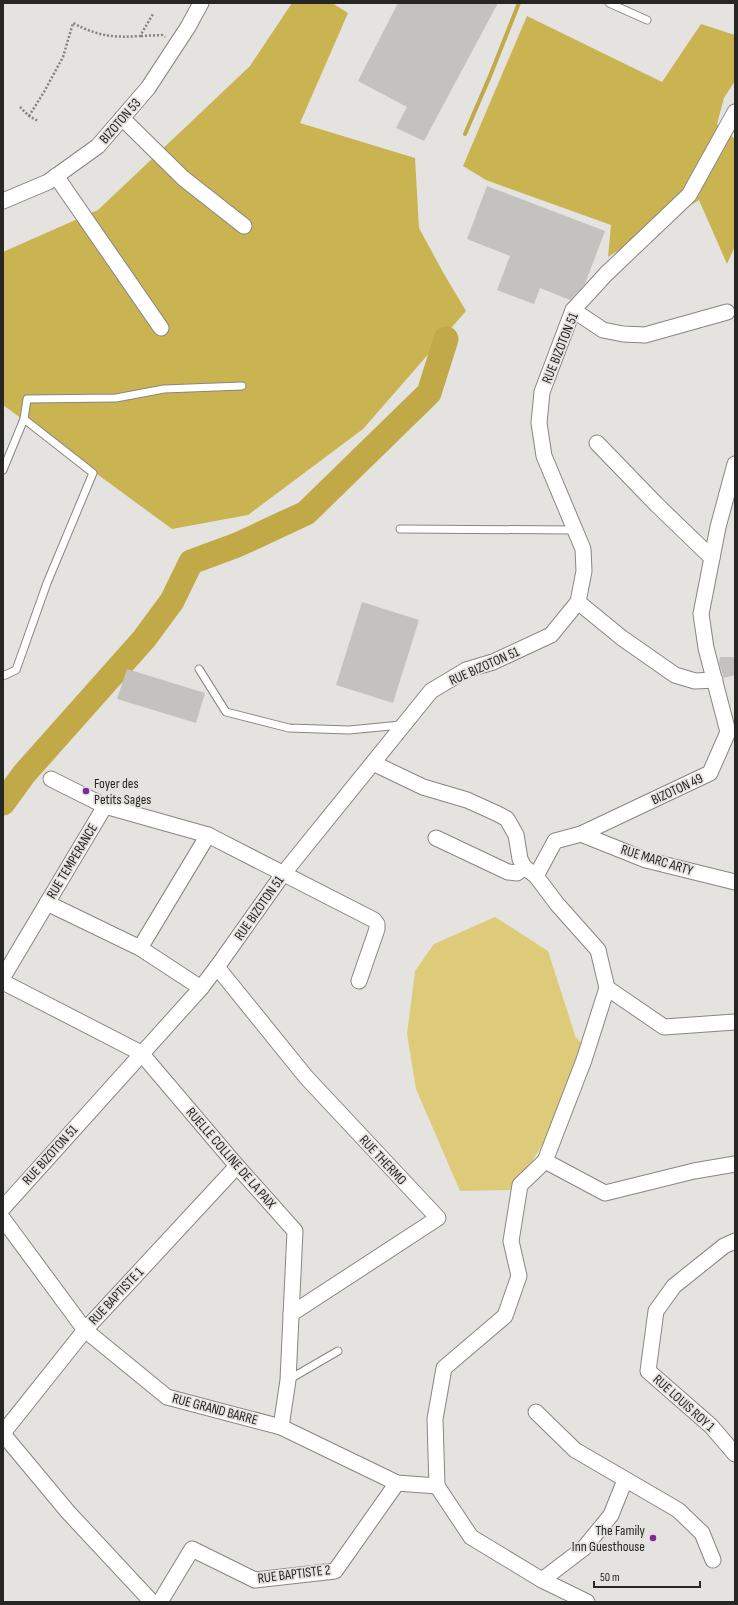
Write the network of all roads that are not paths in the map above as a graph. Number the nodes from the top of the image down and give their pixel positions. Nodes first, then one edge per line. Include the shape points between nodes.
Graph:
1 (201, 3) edge
2 (609, 3) edge
3 (648, 20) dead end
4 (735, 112) edge
5 (122, 118) junction
6 (56, 176) junction
7 (3, 201) edge
8 (244, 226) dead end
9 (573, 310) junction
10 (727, 312) dead end
11 (161, 328) dead end
12 (242, 386) dead end
13 (24, 419) junction
14 (597, 443) dead end
15 (735, 464) edge
16 (3, 470) edge
17 (400, 528) dead end
18 (574, 530) junction
19 (712, 558) junction
20 (578, 602) junction
21 (199, 669) dead end
22 (3, 676) edge
23 (715, 680) junction
24 (404, 725) junction
25 (373, 763) junction
26 (51, 779) dead end
27 (105, 806) junction
28 (581, 834) junction
29 (208, 835) junction
30 (436, 838) dead end
31 (530, 872) junction
32 (283, 874) junction
33 (735, 882) edge
34 (47, 903) junction
35 (140, 948) junction
36 (218, 967) junction
37 (3, 977) edge
38 (359, 981) dead end
39 (3, 982) edge
40 (201, 988) junction
41 (607, 988) junction
42 (735, 1022) edge
43 (141, 1053) junction
44 (545, 1161) junction
45 (735, 1164) edge
46 (237, 1166) junction
47 (3, 1208) edge
48 (3, 1219) edge
49 (735, 1241) edge
50 (291, 1314) junction
51 (85, 1330) junction
52 (338, 1351) dead end
53 (288, 1380) junction
54 (536, 1412) dead end
55 (281, 1427) junction
56 (3, 1433) edge
57 (735, 1454) edge
58 (625, 1480) junction
59 (397, 1483) junction
60 (437, 1486) junction
61 (713, 1560) dead end
62 (542, 1580) junction
63 (152, 1602) edge
64 (160, 1602) edge
65 (587, 1602) edge

1 - 5 street, BIZOTON 53 via 148,88
2 - 3 lane
4 - 9 street, RUE BIZOTON 51 via 689,195 606,274
5 - 6 street, BIZOTON 53 via 98,146
5 - 8 street via 183,178
6 - 7 street, BIZOTON 53 via 48,182
6 - 11 street
9 - 10 street via 603,330 644,335
9 - 18 street, RUE BIZOTON 51 via 542,392 539,423 544,456
12 - 13 lane via 164,389 116,398 27,399
13 - 16 lane
13 - 22 lane via 93,473 47,583 16,670
14 - 19 street via 657,506
15 - 19 street, BIZOTON 49
17 - 18 lane
18 - 20 street, RUE BIZOTON 51 via 584,549 584,571
19 - 23 street, BIZOTON 49 via 701,614 706,648
20 - 23 street via 622,638 674,675 695,681
20 - 24 street, RUE BIZOTON 51 via 551,636 493,662 466,670 431,691
21 - 24 lane via 226,712 289,728 349,730
23 - 28 street, BIZOTON 49 via 728,732 710,773
24 - 25 street, RUE BIZOTON 51
25 - 31 street via 423,787 467,800 507,819 516,835 520,859
25 - 32 street, RUE BIZOTON 51
26 - 27 street
27 - 29 street
27 - 34 street, RUE TEMPERANCE
28 - 31 street, BIZOTON 49 via 555,842
28 - 33 street, RUE MARC ARTY via 646,860
29 - 32 street
29 - 35 street
30 - 31 street via 508,872
31 - 41 street via 598,950
32 - 36 street, RUE BIZOTON 51
32 - 38 street via 374,920 377,924
34 - 35 street
34 - 37 street, RUE TEMPERANCE
35 - 40 street
36 - 40 street, RUE BIZOTON 51
36 - 50 street, RUE THERMO via 306,1077 438,1218
39 - 43 street, RUELLE COLLINE DE LA PAIX
40 - 43 street, RUE BIZOTON 51
41 - 42 street via 664,1027
41 - 44 street via 584,1060
43 - 46 street, RUELLE COLLINE DE LA PAIX
43 - 47 street, RUE BIZOTON 51
44 - 45 street via 605,1193 694,1171
44 - 60 street via 520,1185 511,1241 519,1276 505,1316 444,1368 435,1419
46 - 50 street, RUELLE COLLINE DE LA PAIX via 295,1231
46 - 51 street, RUE BAPTISTE 1
48 - 51 street, RUE GRAND BARRE
49 - 57 street, RUE LOUIS ROY 1 via 724,1246 674,1286 656,1311 648,1370 712,1426
50 - 53 street, RUELLE COLLINE DE LA PAIX
51 - 55 street, RUE GRAND BARRE via 167,1397
51 - 56 street, RUE BAPTISTE 1
52 - 53 lane
53 - 55 street, RUELLE COLLINE DE LA PAIX
54 - 58 street via 575,1450
55 - 59 street, RUE GRAND BARRE
56 - 63 street via 68,1512
58 - 61 street via 678,1510 702,1534
58 - 62 street via 611,1515 584,1548
59 - 60 street
59 - 64 street, RUE BAPTISTE 2 via 335,1572 255,1580 192,1549
60 - 62 street via 471,1537
62 - 65 street

